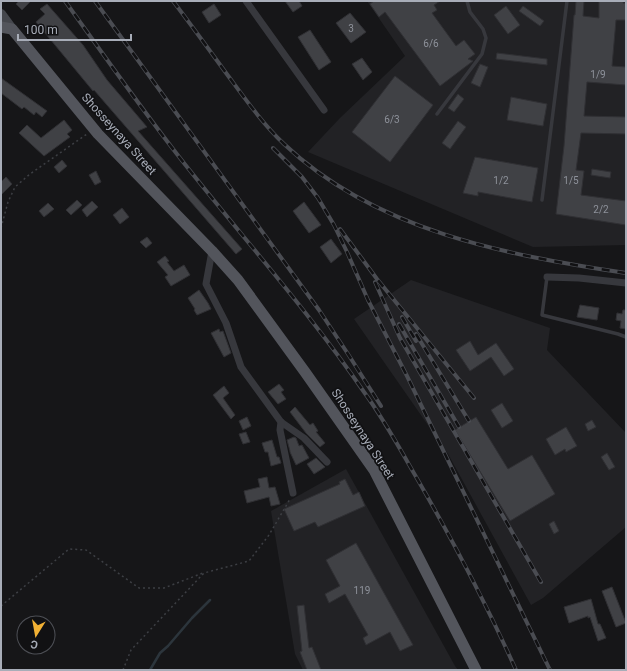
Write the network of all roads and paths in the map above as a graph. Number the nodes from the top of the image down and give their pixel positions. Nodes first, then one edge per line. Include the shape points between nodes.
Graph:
1 (246, 1) edge
2 (467, 1) edge
3 (567, 1) edge
4 (1, 14) edge
5 (1, 27) edge
6 (12, 29) junction
7 (324, 110) dead end
8 (437, 114) dead end
9 (93, 129) junction
10 (542, 200) dead end
11 (1, 228) edge
12 (212, 251) junction
13 (548, 277) joint
14 (626, 283) edge
15 (626, 337) edge
16 (281, 422) junction
17 (327, 462) dead end
18 (293, 493) joint
19 (204, 573) junction
20 (1, 606) edge
21 (124, 670) edge
22 (474, 670) edge

1 - 7 street
2 - 8 lane via 470,12 483,29 485,44 482,54
3 - 10 lane
4 - 6 street
5 - 6 main road
6 - 9 main road, Shosseynaya Street
9 - 11 path via 15,187
9 - 12 main road, Shosseynaya Street
12 - 16 street via 206,284 226,323 241,367
12 - 22 main road, Shosseynaya Street via 238,280 374,470
13 - 14 street
13 - 15 lane via 542,316
16 - 17 street via 304,438
16 - 18 street via 280,430
18 - 19 path via 269,535 248,561
19 - 20 path via 164,588 139,588 86,550 68,549
19 - 21 path via 131,650

